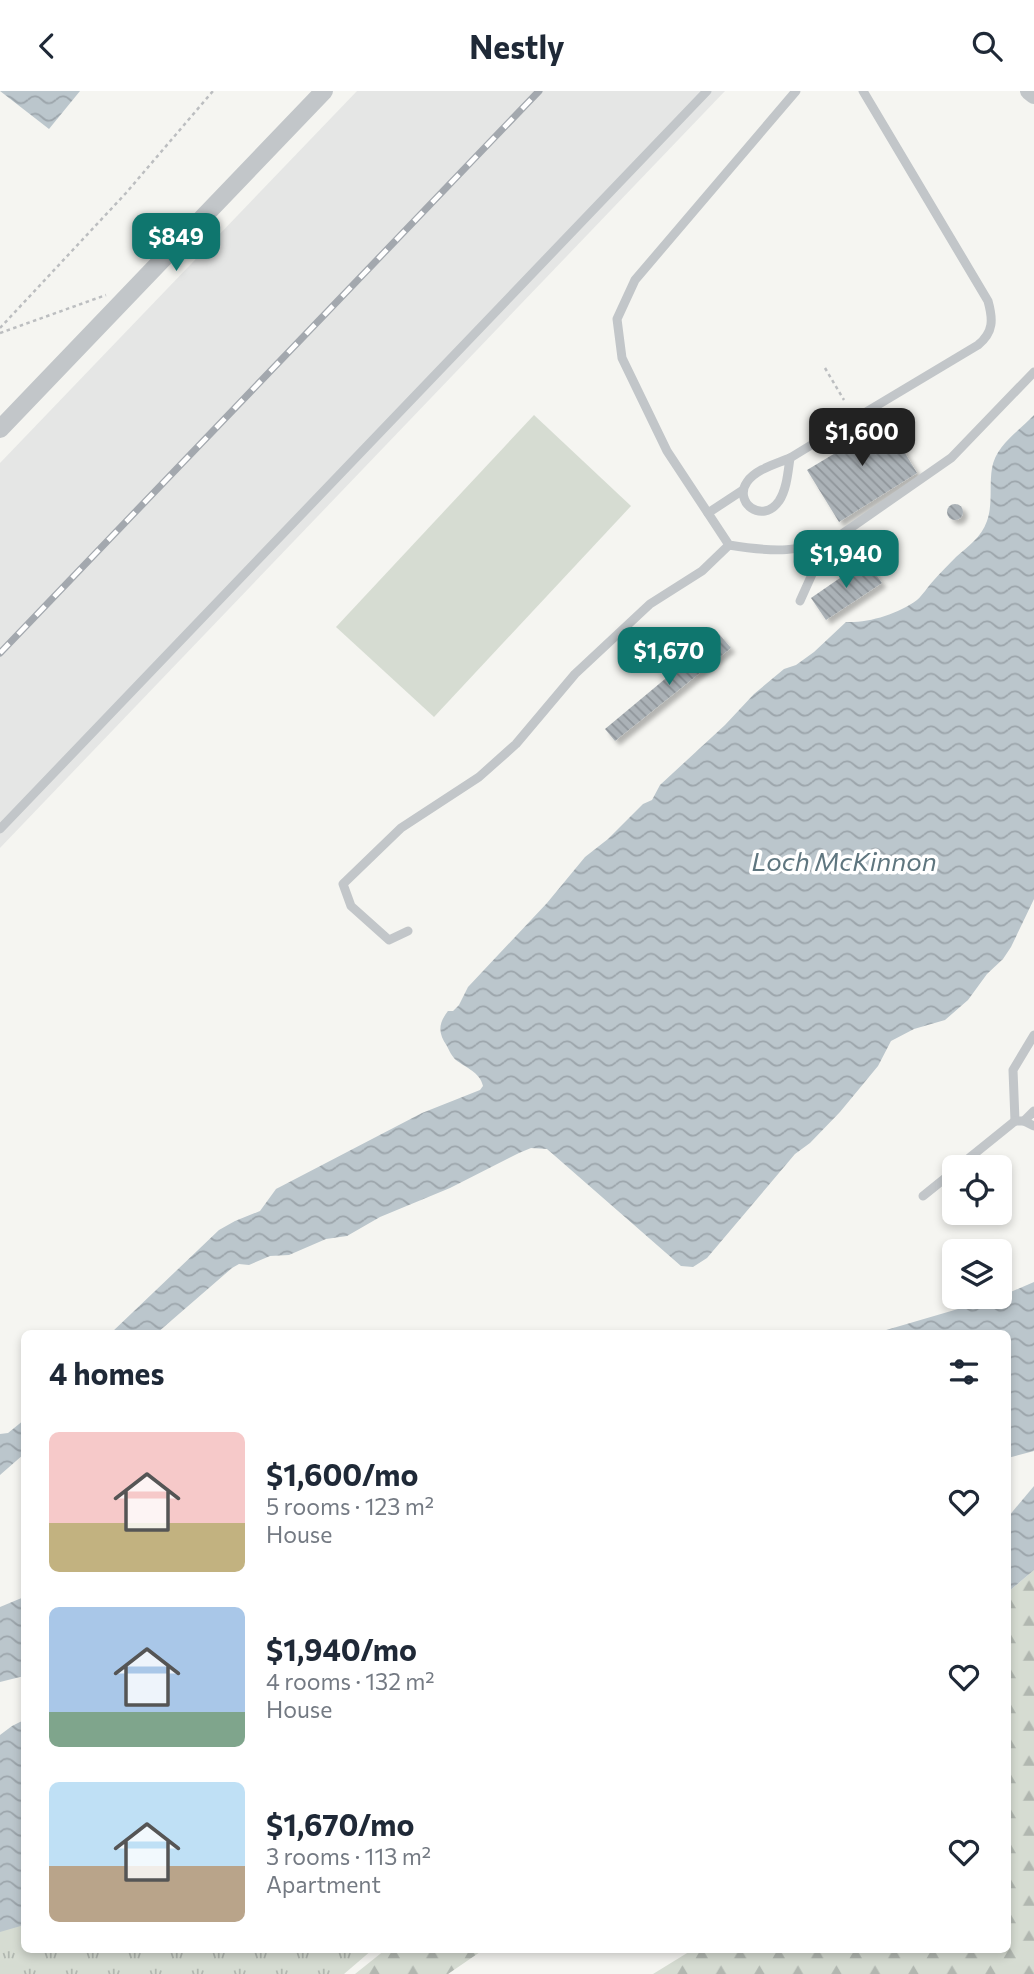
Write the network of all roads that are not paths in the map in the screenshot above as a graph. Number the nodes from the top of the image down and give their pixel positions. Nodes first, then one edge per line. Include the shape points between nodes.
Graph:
1 (324, 91) edge
2 (706, 91) edge
3 (796, 91) edge
4 (863, 91) edge
5 (1029, 91) edge
6 (1034, 95) edge
7 (1034, 372) edge
8 (866, 412) tunnel mouth
9 (844, 425) tunnel mouth
10 (0, 429) edge
11 (790, 458) junction
12 (743, 490) junction
13 (708, 513) junction
14 (827, 541) junction
15 (729, 545) junction
16 (800, 601) dead end
17 (0, 829) edge
18 (408, 931) dead end
19 (1034, 1035) edge
20 (1034, 1111) edge
21 (1019, 1121) junction
22 (1034, 1126) edge
23 (974, 1155) edge
24 (942, 1181) edge
25 (923, 1196) dead end

1 - 10 street
2 - 17 lane
3 - 13 lane via 635,279 617,319 622,358 667,451
4 - 8 lane via 988,301 993,319 988,335 978,345
5 - 6 street
7 - 14 lane via 951,458
9 - 11 lane
11 - 12 lane via 752,477
11 - 12 lane via 783,492 773,506 754,510
12 - 13 lane
13 - 15 lane
14 - 15 lane via 765,551
14 - 16 lane
15 - 18 lane via 702,571 650,604 575,674 516,744 479,776 401,828 343,884 351,906 389,940
19 - 21 lane via 1013,1070
20 - 21 lane
21 - 22 lane
21 - 23 lane
24 - 25 lane

